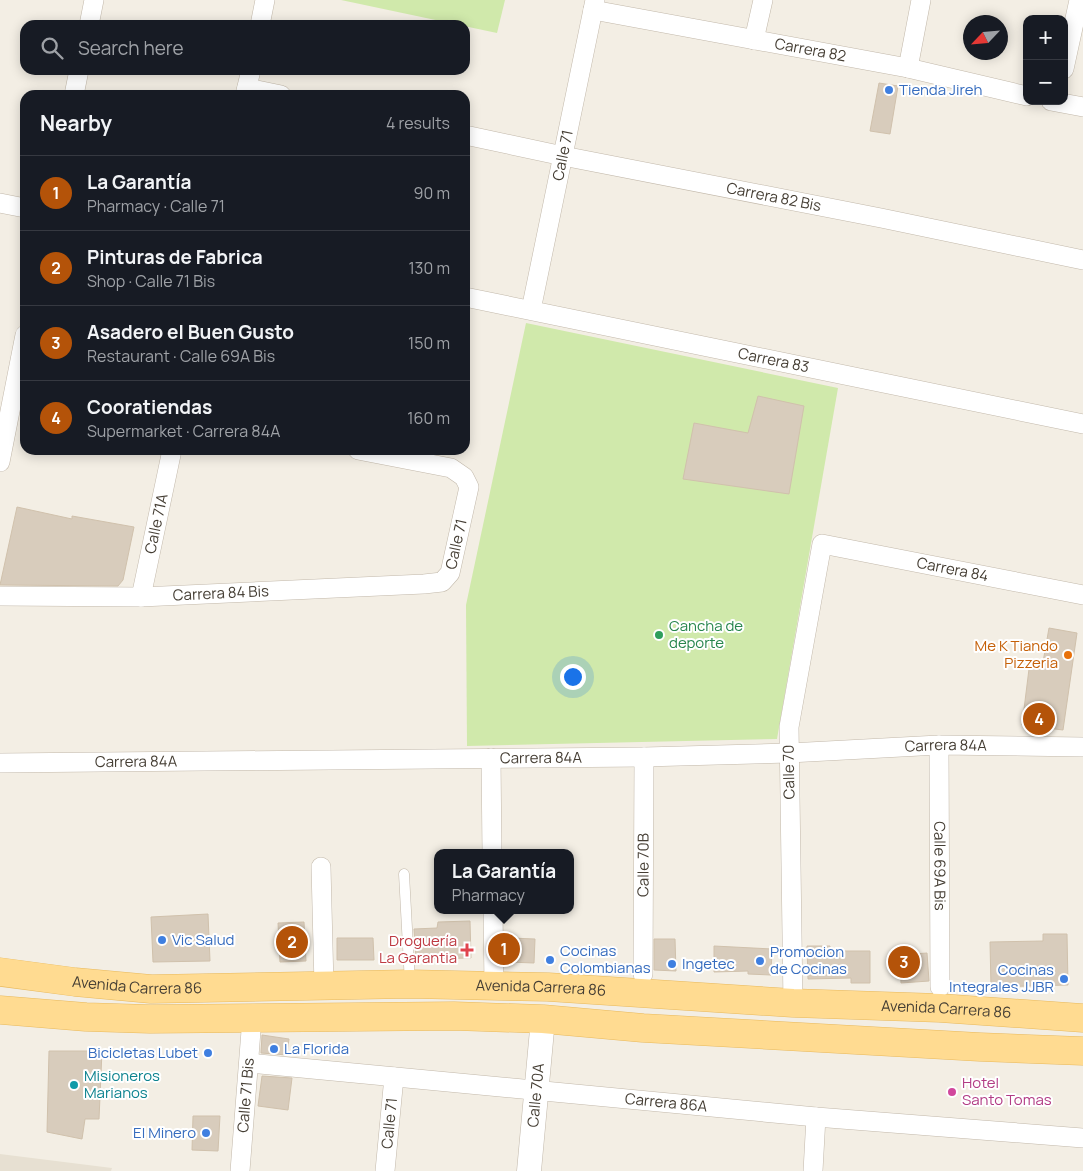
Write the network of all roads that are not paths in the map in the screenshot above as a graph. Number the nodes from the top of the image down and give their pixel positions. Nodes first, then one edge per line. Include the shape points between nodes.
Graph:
1 (94, 0) edge
2 (265, 0) edge
3 (762, 0) edge
4 (921, 0) edge
5 (1079, 0) edge
6 (594, 5) edge
7 (90, 20) edge
8 (261, 20) edge
9 (754, 40) junction
10 (1066, 60) edge
11 (908, 68) junction
12 (78, 75) edge
13 (248, 84) edge
14 (75, 90) edge
15 (266, 90) edge
16 (1023, 95) edge
17 (1068, 105) edge
18 (1083, 108) edge
19 (470, 136) edge
20 (563, 156) junction
21 (0, 203) edge
22 (20, 207) edge
23 (1083, 260) edge
24 (470, 298) edge
25 (531, 310) junction
26 (20, 360) edge
27 (1083, 424) edge
28 (171, 455) edge
29 (384, 455) edge
30 (0, 462) edge
31 (822, 544) joint
32 (442, 582) joint
33 (1083, 595) edge
34 (0, 596) edge
35 (141, 597) junction
36 (939, 745) junction
37 (1083, 747) edge
38 (788, 753) junction
39 (644, 757) junction
40 (491, 758) junction
41 (0, 763) edge
42 (492, 849) edge
43 (321, 867) dead end
44 (404, 874) dead end
45 (493, 914) edge
46 (0, 972) edge
47 (643, 974) dead end
48 (410, 984) junction
49 (324, 986) junction
50 (494, 986) junction
51 (940, 987) dead end
52 (793, 1003) junction
53 (0, 1010) edge
54 (252, 1018) junction
55 (1083, 1018) edge
56 (543, 1020) junction
57 (1083, 1051) edge
58 (248, 1063) junction
59 (394, 1077) junction
60 (537, 1090) junction
61 (816, 1118) junction
62 (1083, 1138) edge
63 (240, 1171) edge
64 (385, 1171) edge
65 (529, 1171) edge
66 (813, 1171) edge

1 - 7 street
2 - 8 street
3 - 9 street
4 - 11 street
5 - 10 street
6 - 9 street, Carrera 82
6 - 20 street, Calle 71
9 - 11 street, Carrera 82
11 - 16 street, Carrera 82
12 - 14 street
13 - 15 street
17 - 18 street
19 - 20 street, Carrera 82 Bis
20 - 23 street, Carrera 82 Bis
20 - 25 street, Calle 71
21 - 22 street
24 - 25 street, Carrera 83
25 - 27 street, Carrera 83
26 - 30 street
28 - 35 street, Calle 71A
29 - 32 street, Calle 71 via 451,468 464,477 469,487 450,573
31 - 33 street, Carrera 84
31 - 38 street, Calle 70 via 789,727
32 - 35 street, Carrera 84 Bis
34 - 35 street, Carrera 84 Bis
36 - 37 street, Carrera 84A
36 - 38 street, Carrera 84A
36 - 51 street, Calle 69A Bis
38 - 39 street, Carrera 84A
38 - 52 street, Calle 70
39 - 40 street, Carrera 84A
39 - 47 street, Calle 70B
40 - 41 street, Carrera 84A
40 - 42 street
43 - 49 street
44 - 48 lane
45 - 50 street
46 - 49 main road, Avenida Carrera 86 via 151,988
48 - 49 main road, Avenida Carrera 86
48 - 50 main road, Avenida Carrera 86
50 - 52 main road, Avenida Carrera 86
52 - 55 main road, Avenida Carrera 86 via 940,1008
53 - 54 main road, Avenida Carrera 86 via 86,1017
54 - 56 main road, Avenida Carrera 86 via 454,1016
54 - 58 street, Calle 71 Bis
56 - 57 main road, Avenida Carrera 86 via 652,1029
56 - 60 street, Calle 70A
58 - 59 street, Carrera 86A
58 - 63 street, Calle 71 Bis
59 - 60 street, Carrera 86A
59 - 64 street, Calle 71
60 - 61 street, Carrera 86A
60 - 65 street, Calle 70A
61 - 62 street, Carrera 86A
61 - 66 street

